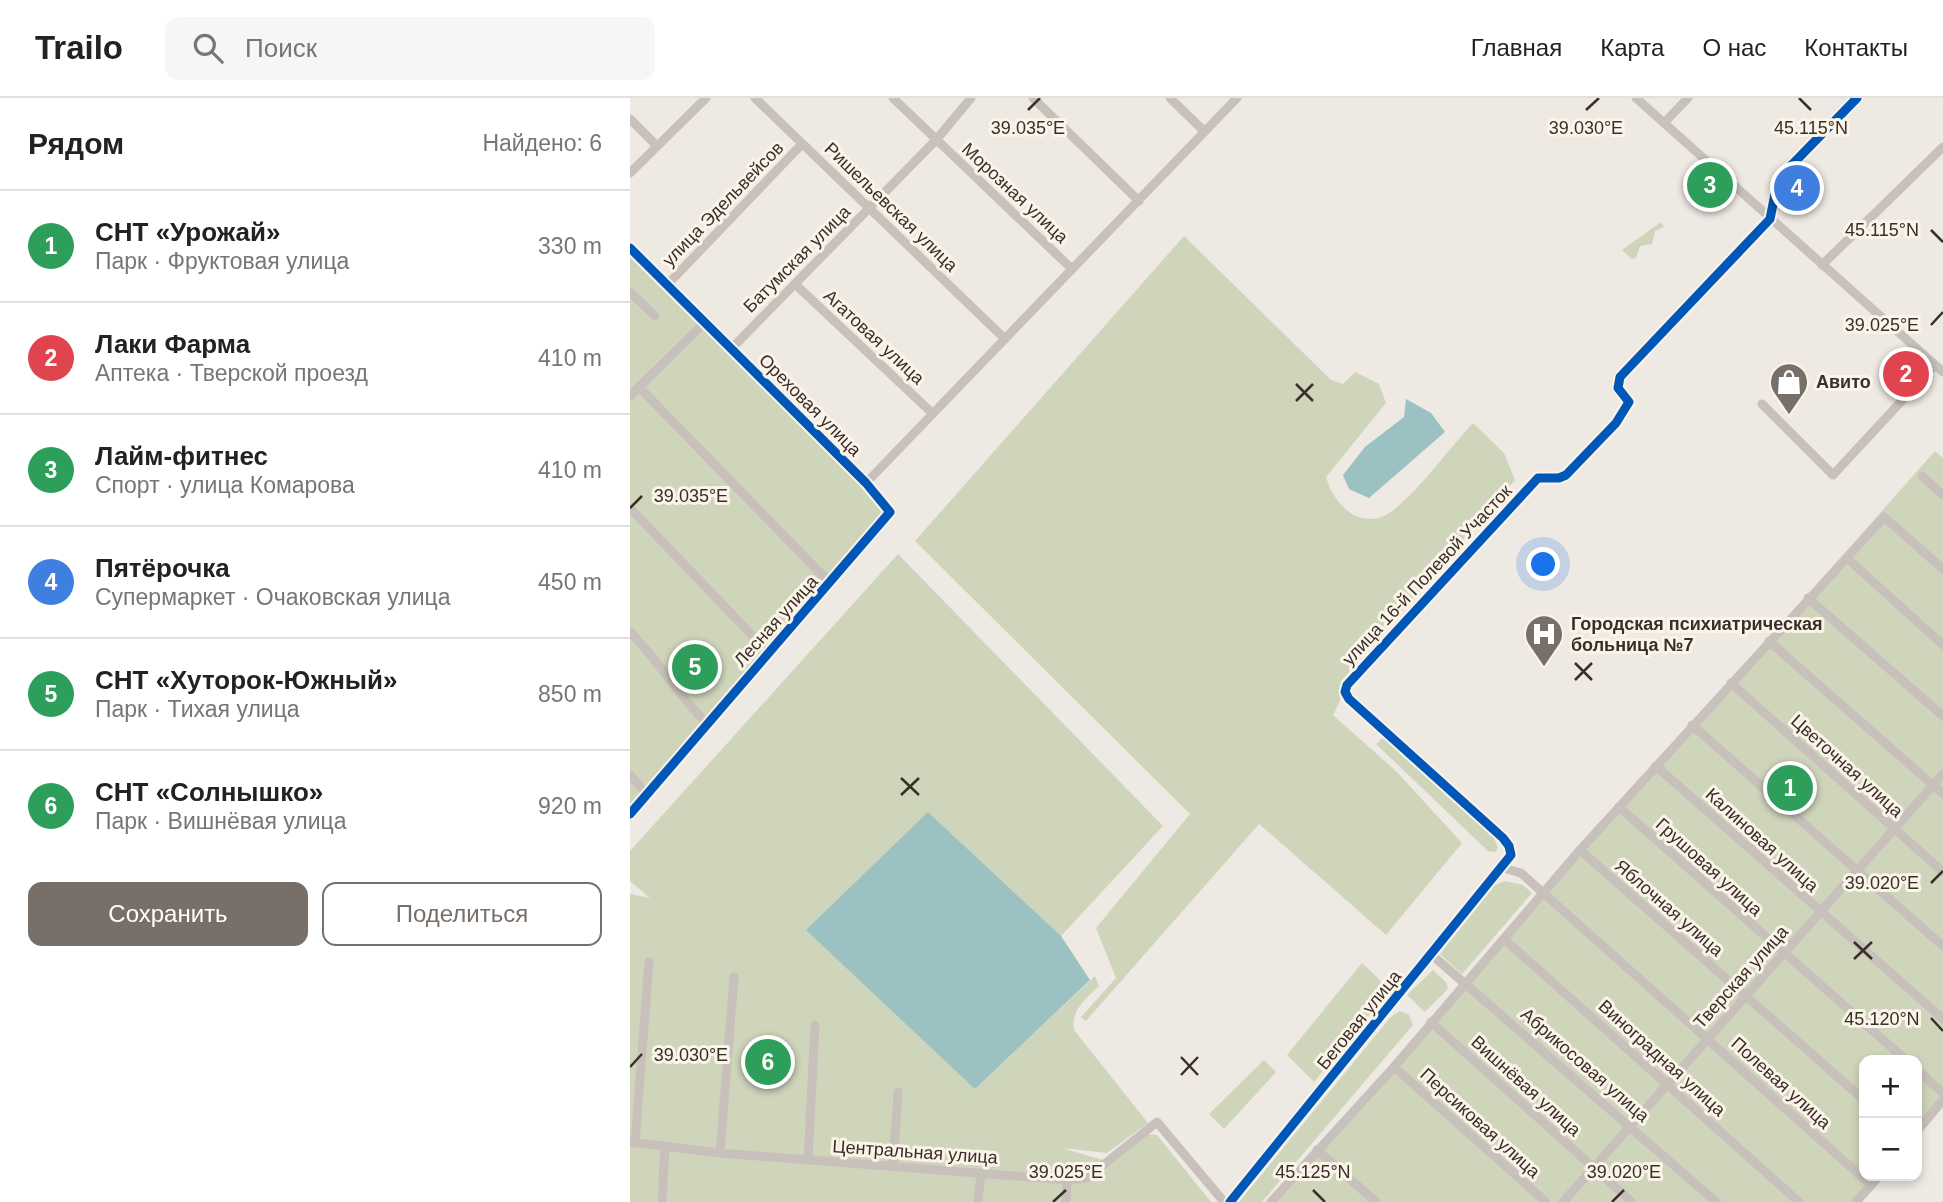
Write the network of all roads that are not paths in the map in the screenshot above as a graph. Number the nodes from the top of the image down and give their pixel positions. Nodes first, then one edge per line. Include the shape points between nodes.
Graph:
1 (706, 98) edge
2 (755, 98) edge
3 (893, 98) edge
4 (971, 98) edge
5 (1034, 98) edge
6 (1170, 98) edge
7 (1237, 98) edge
8 (1636, 98) edge
9 (1688, 98) edge
10 (1857, 98) edge
11 (630, 119) edge
12 (1664, 124) junction
13 (1204, 131) junction
14 (936, 140) junction
15 (802, 144) junction
16 (657, 146) junction
17 (1943, 147) edge
18 (630, 173) edge
19 (1139, 201) junction
20 (869, 209) junction
21 (1770, 219) junction
22 (630, 248) edge
23 (1826, 262) junction
24 (1072, 269) junction
25 (795, 284) junction
26 (667, 285) junction
27 (630, 292) edge
28 (655, 316) dead end
29 (704, 323) junction
30 (1005, 339) junction
31 (731, 349) junction
32 (1935, 365) junction
33 (1943, 372) edge
34 (639, 387) junction
35 (630, 396) edge
36 (1762, 404) dead end
37 (932, 413) junction
38 (1922, 476) dead end
39 (866, 483) junction
40 (1943, 495) edge
41 (630, 508) edge
42 (890, 512) joint
43 (1848, 559) junction
44 (1943, 569) edge
45 (830, 583) junction
46 (1808, 598) junction
47 (630, 632) edge
48 (1769, 641) junction
49 (1943, 645) edge
50 (769, 653) junction
51 (1731, 683) junction
52 (1943, 716) edge
53 (706, 723) junction
54 (1692, 725) junction
55 (1656, 766) junction
56 (1943, 774) edge
57 (630, 775) edge
58 (1933, 786) junction
59 (648, 794) junction
60 (1943, 794) edge
61 (1619, 807) junction
62 (630, 814) edge
63 (1893, 830) junction
64 (1580, 850) junction
65 (1511, 855) joint
66 (1503, 868) junction
67 (1857, 870) junction
68 (1943, 872) edge
69 (1543, 893) junction
70 (1819, 912) junction
71 (1504, 939) junction
72 (1943, 946) edge
73 (1783, 954) junction
74 (1432, 955) junction
75 (649, 962) dead end
76 (734, 977) dead end
77 (1467, 982) junction
78 (1745, 996) junction
79 (1943, 1019) edge
80 (1431, 1022) junction
81 (815, 1025) dead end
82 (1708, 1038) junction
83 (1900, 1055) edge
84 (1394, 1067) junction
85 (1922, 1074) edge
86 (1668, 1084) junction
87 (898, 1093) dead end
88 (1943, 1093) edge
89 (1859, 1096) edge
90 (1943, 1100) edge
91 (1922, 1125) edge
92 (1631, 1126) junction
93 (633, 1142) edge
94 (665, 1146) junction
95 (1317, 1150) junction
96 (720, 1153) junction
97 (808, 1159) junction
98 (893, 1166) junction
99 (1593, 1167) junction
100 (981, 1173) junction
101 (1067, 1180) junction
102 (1875, 1181) edge
103 (1871, 1185) junction
104 (1274, 1198) edge
105 (662, 1202) edge
106 (978, 1202) edge
107 (1066, 1202) edge
108 (1224, 1202) edge
109 (1230, 1202) edge
110 (1286, 1202) edge
111 (1376, 1202) edge
112 (1546, 1202) edge
113 (1563, 1202) edge
114 (1632, 1202) edge
115 (1716, 1202) edge
116 (1799, 1202) edge
117 (1856, 1202) edge

1 - 16 street
2 - 15 street, Ришельевская улица
3 - 14 street, Морозная улица
4 - 14 street, Батумская улица
5 - 19 street
6 - 13 street
7 - 13 street
8 - 12 street
9 - 12 street
10 - 21 street via 1778,179
11 - 16 street
12 - 21 street
13 - 19 street
14 - 20 street, Батумская улица
14 - 24 street, Морозная улица
15 - 20 street, Ришельевская улица
15 - 26 street, улица Эдельвейсов
16 - 18 street
17 - 23 street
19 - 24 street
20 - 25 street, Батумская улица
20 - 30 street, Ришельевская улица
21 - 23 street
21 - 65 street, улица 16-й Полевой Участок via 1619,380 1629,402 1616,423 1566,475 1538,478 1347,685 1349,699 1503,838
22 - 26 street, Ореховая улица
23 - 32 street
24 - 30 street
25 - 31 street, Батумская улица
25 - 37 street, Агатовая улица
26 - 29 street, Ореховая улица
27 - 28 street
29 - 31 street, Ореховая улица
29 - 34 street
30 - 37 street
31 - 39 street, Ореховая улица
32 - 33 street
32 - 36 street via 1833,475
34 - 35 street
34 - 45 street
37 - 39 street
38 - 40 street
39 - 42 street, Ореховая улица
41 - 50 street
42 - 45 street, Лесная улица
43 - 44 street via 1884,517
43 - 46 street
43 - 49 street
45 - 50 street, Лесная улица
46 - 48 street
46 - 52 street
47 - 53 street
48 - 51 street
48 - 58 street
50 - 53 street, Лесная улица
51 - 54 street
51 - 63 street, Цветочная улица
53 - 59 street, Лесная улица
54 - 55 street
54 - 67 street
55 - 61 street
55 - 70 street, Калиновая улица
56 - 58 street, Тверская улица
57 - 59 street
58 - 60 street
58 - 63 street, Тверская улица
59 - 62 street, Лесная улица
61 - 64 street
61 - 73 street, Грушовая улица
63 - 67 street, Тверская улица
63 - 68 street, Цветочная улица
64 - 69 street
64 - 78 street, Яблочная улица
65 - 66 street, Беговая улица
66 - 69 street, Полевая улица via 1521,873
66 - 74 street, Беговая улица
67 - 70 street, Тверская улица
67 - 72 street
69 - 71 street
69 - 82 street, Полевая улица
70 - 73 street, Тверская улица
70 - 79 street, Калиновая улица
71 - 77 street
71 - 86 street, Виноградная улица
73 - 78 street, Тверская улица
73 - 83 street, Грушовая улица
74 - 77 street, Абрикосовая улица
74 - 109 street, Беговая улица
75 - 93 street
76 - 96 street
77 - 80 street
77 - 92 street, Абрикосовая улица
78 - 82 street, Тверская улица
78 - 89 street, Яблочная улица
80 - 84 street
80 - 99 street, Вишнёвая улица
81 - 97 street
82 - 86 street, Тверская улица
82 - 103 street, Полевая улица
84 - 95 street
84 - 112 street, Персиковая улица
85 - 88 street
86 - 92 street, Тверская улица
86 - 116 street, Виноградная улица
87 - 98 street
90 - 91 street
92 - 99 street, Тверская улица
92 - 115 street, Абрикосовая улица
93 - 94 street, Центральная улица
94 - 96 street, Центральная улица
94 - 105 street
95 - 104 street
95 - 111 street
96 - 97 street, Центральная улица
97 - 98 street, Центральная улица
98 - 100 street, Центральная улица
99 - 113 street, Тверская улица
99 - 114 street, Вишнёвая улица
100 - 101 street, Центральная улица
100 - 106 street
101 - 107 street
101 - 108 street, Центральная улица via 1087,1178 1157,1122
102 - 103 street
103 - 117 street
104 - 110 street

